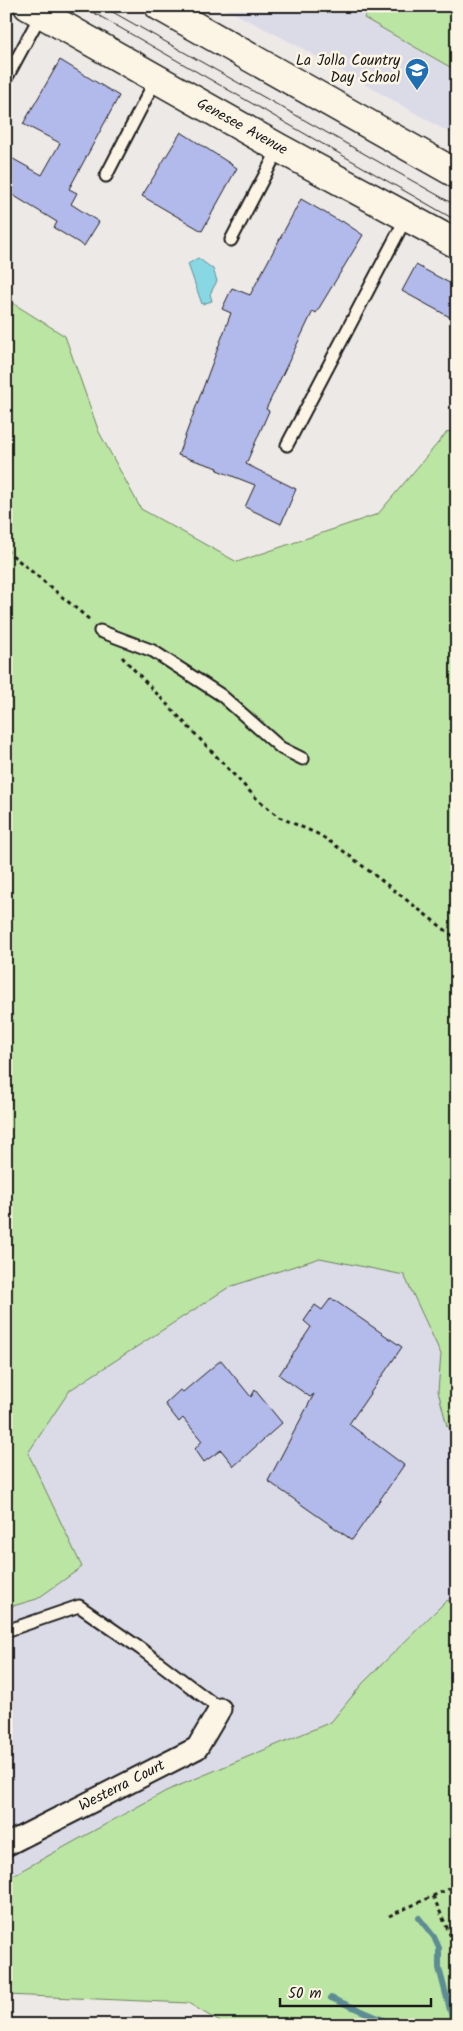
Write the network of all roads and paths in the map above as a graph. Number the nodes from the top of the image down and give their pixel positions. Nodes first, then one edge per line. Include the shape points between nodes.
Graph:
1 (166, 8) edge
2 (35, 10) edge
3 (6, 79) edge
4 (156, 79) junction
5 (279, 148) junction
6 (457, 174) edge
7 (106, 176) dead end
8 (407, 216) junction
9 (231, 240) dead end
10 (457, 244) edge
11 (287, 445) dead end
12 (6, 550) edge
13 (100, 631) junction
14 (303, 759) dead end
15 (457, 939) edge
16 (6, 1630) edge
17 (220, 1709) joint
18 (6, 1845) edge
19 (457, 1885) edge
20 (433, 1896) junction
21 (389, 1916) dead end
22 (452, 1939) dead end

1 - 6 main road
2 - 3 lane
2 - 4 main road, Genesee Avenue
4 - 5 main road, Genesee Avenue
4 - 7 lane
5 - 8 main road, Genesee Avenue
5 - 9 lane
8 - 10 main road, Genesee Avenue
8 - 11 lane
12 - 13 path via 90,619
13 - 14 lane via 153,651 221,695 281,748
13 - 15 path via 255,797 279,816 320,835 342,850
16 - 17 lane via 80,1606
17 - 18 street, Westerra Court via 196,1748
19 - 20 path
20 - 21 path
20 - 22 path

